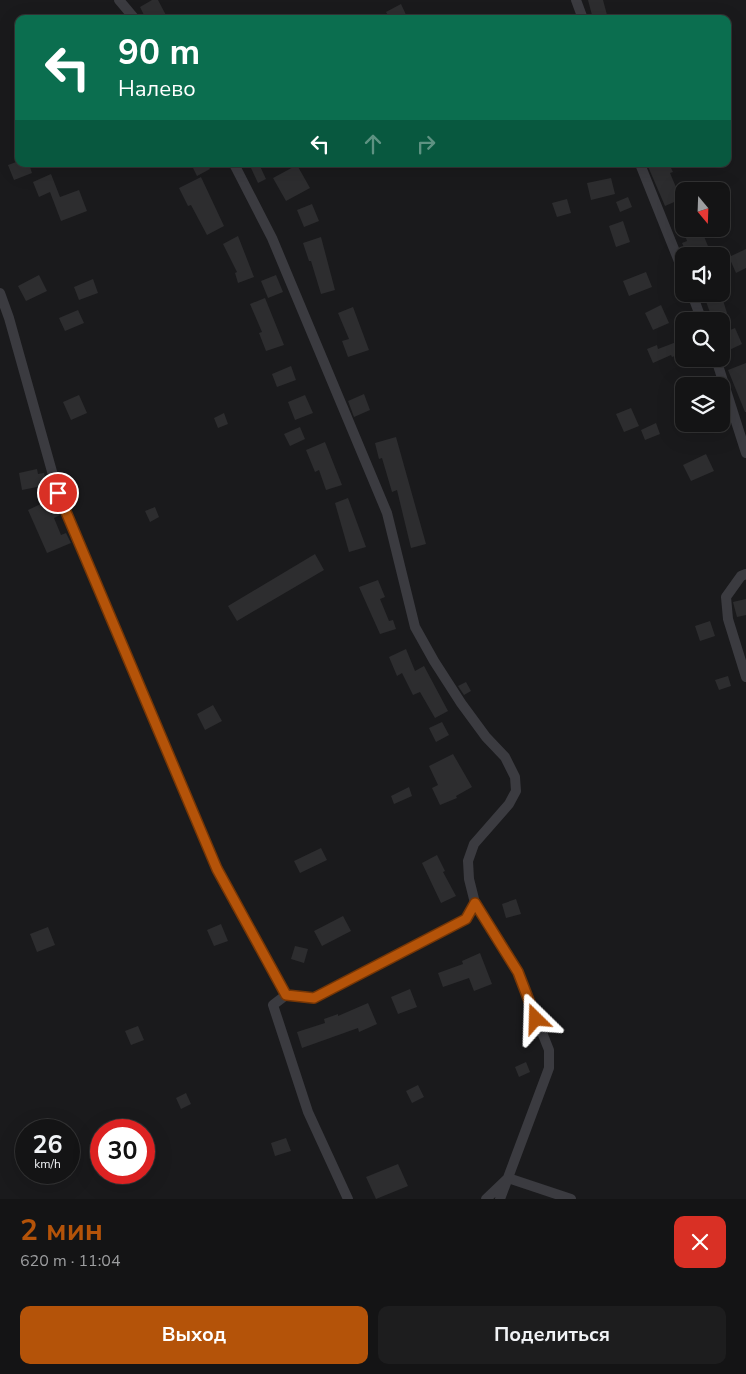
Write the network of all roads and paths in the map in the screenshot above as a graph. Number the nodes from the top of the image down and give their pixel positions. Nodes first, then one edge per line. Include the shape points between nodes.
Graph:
1 (120, 0) edge
2 (576, 0) edge
3 (132, 15) edge
4 (582, 15) edge
5 (236, 167) edge
6 (641, 167) edge
7 (675, 251) edge
8 (0, 293) edge
9 (719, 367) edge
10 (746, 453) edge
11 (746, 574) edge
12 (746, 677) edge
13 (475, 903) junction
14 (286, 995) junction
15 (508, 1178) junction
16 (348, 1199) edge
17 (486, 1199) edge
18 (500, 1199) edge
19 (571, 1199) edge

1 - 3 street
2 - 4 street
5 - 13 street via 272,238 387,513 415,627 452,689 486,737 505,757 515,777 516,791 509,804 474,844 468,861
6 - 7 street
8 - 14 street via 58,493 217,869
9 - 10 street
11 - 12 street via 726,597 728,620
13 - 14 street via 466,919 314,998
13 - 15 street via 518,972 549,1050 549,1068
14 - 16 street via 273,1005 308,1112
15 - 17 street
15 - 18 street
15 - 19 street

